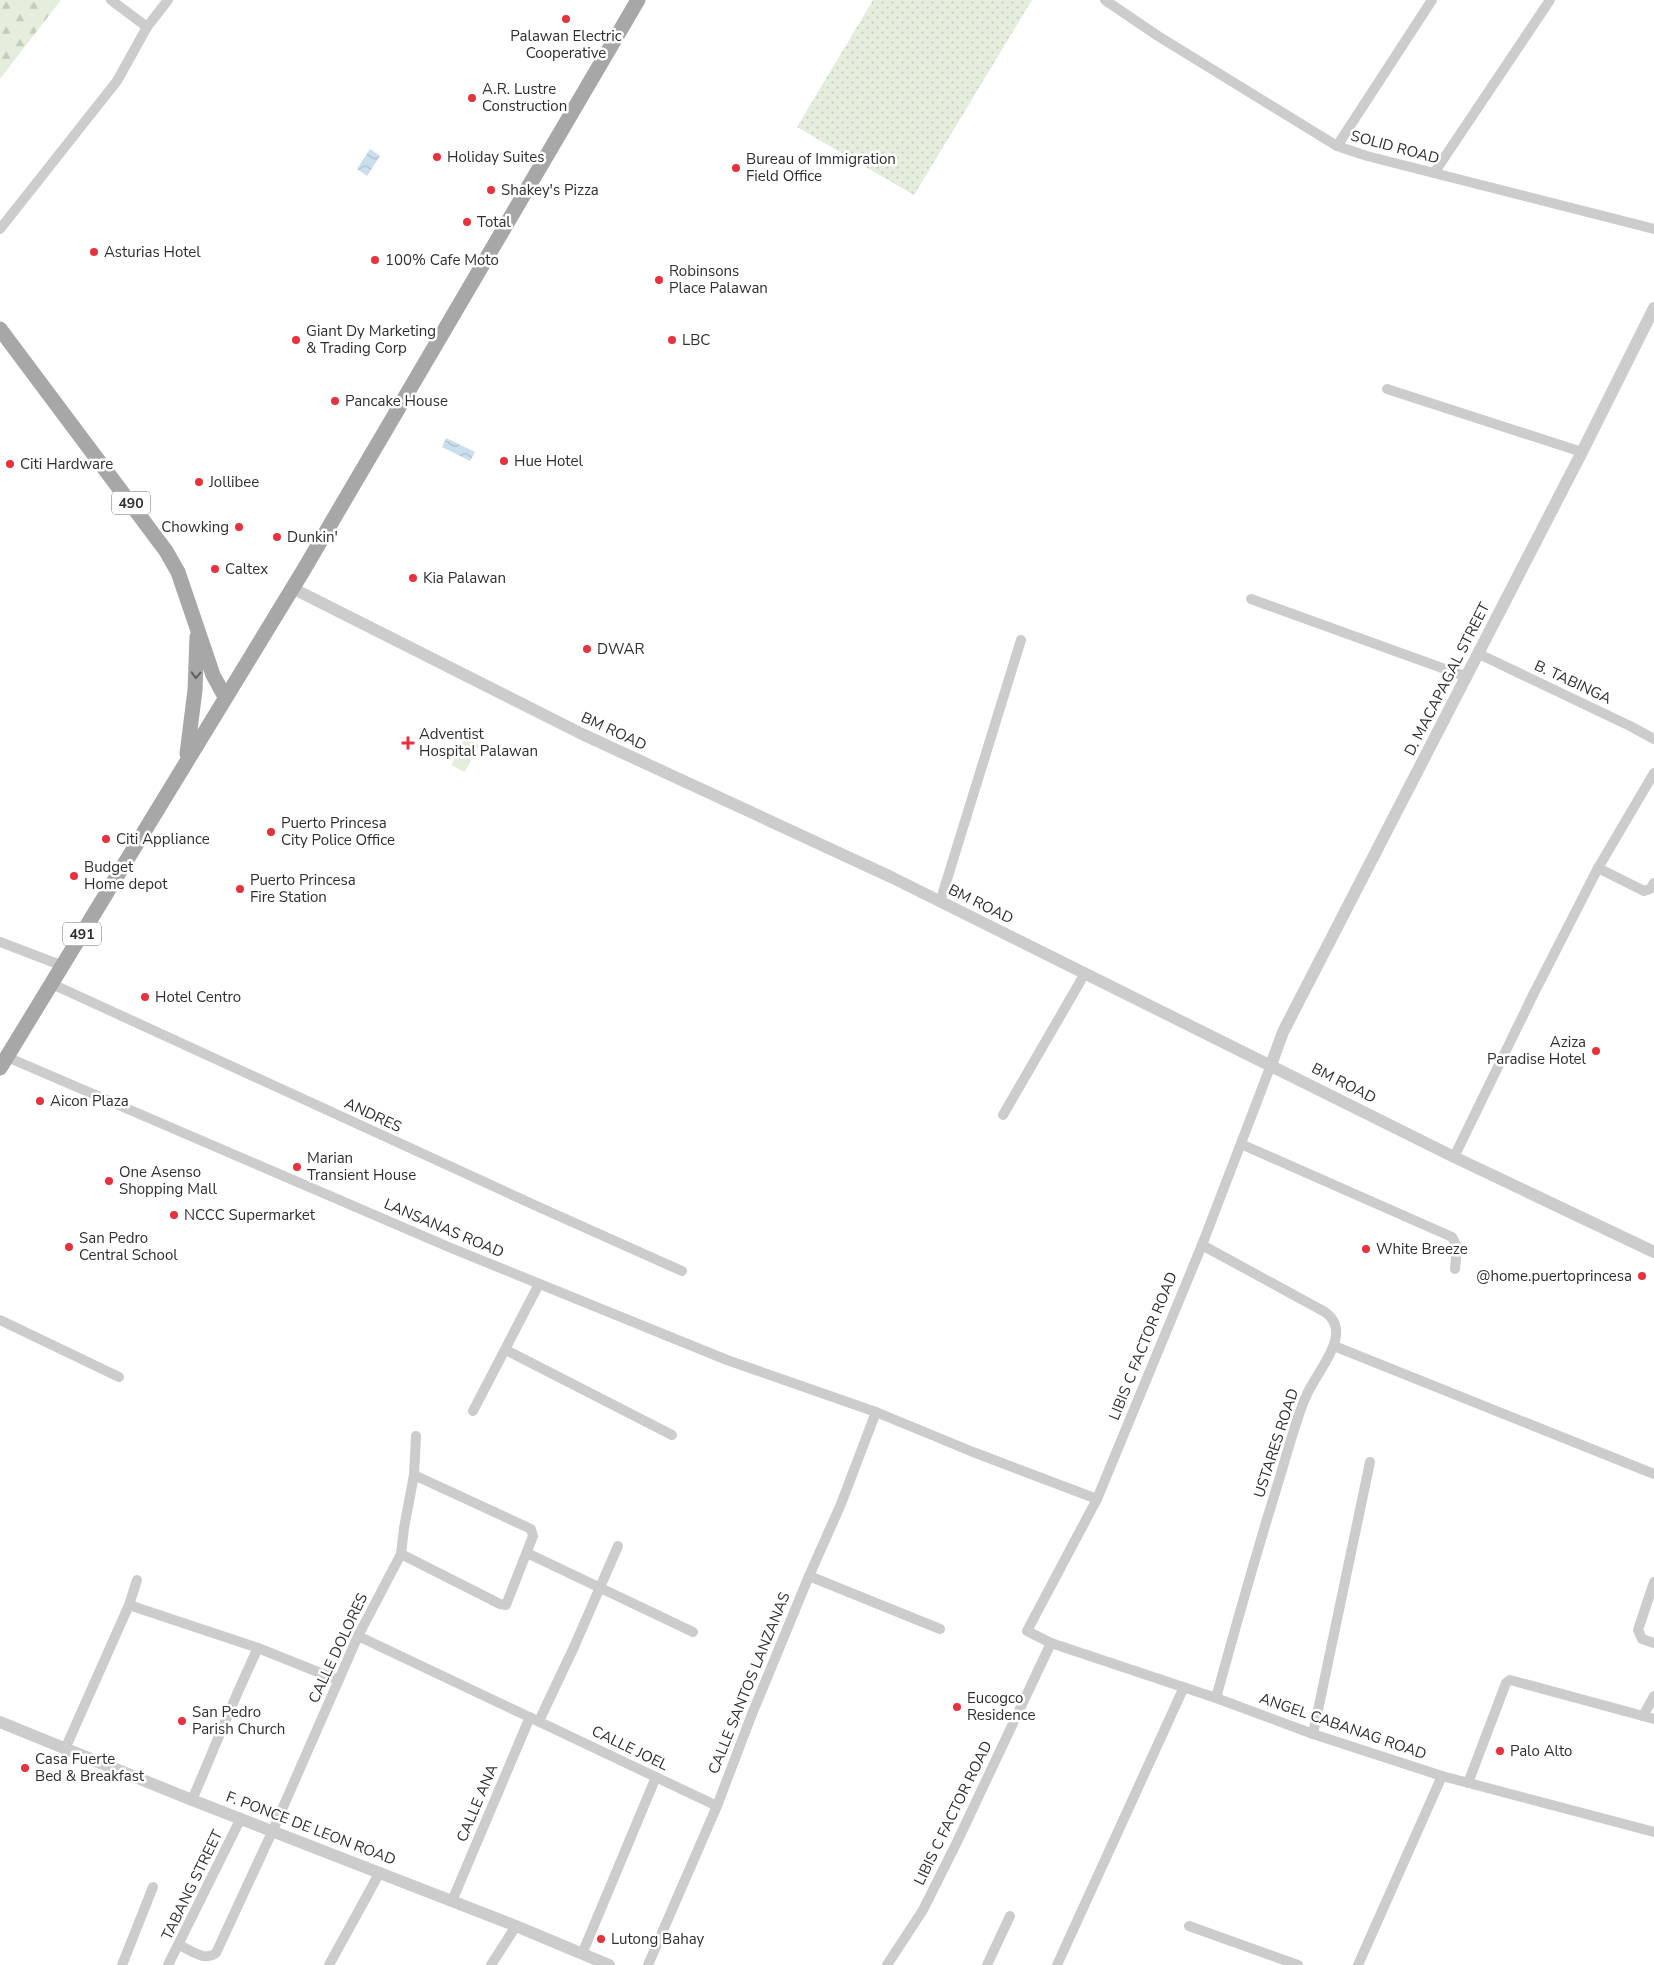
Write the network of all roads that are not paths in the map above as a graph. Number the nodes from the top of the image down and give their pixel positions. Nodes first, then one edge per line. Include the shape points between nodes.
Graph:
1 (111, 0) edge
2 (168, 0) edge
3 (638, 0) edge
4 (1105, 0) edge
5 (1432, 0) edge
6 (1550, 0) edge
7 (147, 27) junction
8 (1337, 146) junction
9 (1434, 173) junction
10 (1654, 229) edge
11 (0, 230) edge
12 (1654, 308) edge
13 (3, 338) edge
14 (1387, 389) dead end
15 (1582, 452) junction
16 (292, 588) junction
17 (1251, 599) dead end
18 (198, 626) junction
19 (1021, 640) dead end
20 (1478, 654) junction
21 (1467, 677) junction
22 (225, 697) junction
23 (1654, 740) edge
24 (186, 760) junction
25 (1654, 773) edge
26 (1598, 868) junction
27 (1654, 882) edge
28 (940, 902) junction
29 (0, 942) edge
30 (63, 966) junction
31 (1084, 975) junction
32 (52, 984) junction
33 (3, 1062) edge
34 (1272, 1066) junction
35 (1003, 1115) dead end
36 (1241, 1144) junction
37 (1454, 1157) junction
38 (1202, 1245) junction
39 (1654, 1252) edge
40 (1456, 1269) dead end
41 (682, 1271) dead end
42 (539, 1284) junction
43 (0, 1320) edge
44 (1334, 1346) junction
45 (506, 1350) junction
46 (119, 1377) dead end
47 (473, 1411) dead end
48 (876, 1412) junction
49 (672, 1434) dead end
50 (416, 1436) dead end
51 (1370, 1462) dead end
52 (1654, 1474) edge
53 (414, 1475) junction
54 (1097, 1499) junction
55 (618, 1546) dead end
56 (527, 1553) junction
57 (401, 1554) junction
58 (809, 1576) junction
59 (137, 1580) dead end
60 (1654, 1582) edge
61 (601, 1587) junction
62 (129, 1605) junction
63 (940, 1629) dead end
64 (1027, 1631) joint
65 (693, 1632) dead end
66 (358, 1636) junction
67 (1051, 1643) junction
68 (1654, 1643) edge
69 (258, 1648) junction
70 (338, 1680) junction
71 (1184, 1687) junction
72 (1654, 1696) edge
73 (1216, 1698) junction
74 (1643, 1716) junction
75 (534, 1719) junction
76 (1654, 1719) edge
77 (0, 1722) edge
78 (1313, 1734) junction
79 (65, 1749) junction
80 (1442, 1776) junction
81 (656, 1777) junction
82 (1468, 1783) junction
83 (192, 1800) junction
84 (717, 1806) junction
85 (241, 1818) junction
86 (273, 1830) junction
87 (1654, 1832) edge
88 (380, 1872) junction
89 (153, 1887) dead end
90 (452, 1901) junction
91 (1010, 1916) dead end
92 (516, 1926) junction
93 (1189, 1926) dead end
94 (179, 1945) junction
95 (582, 1954) junction
96 (122, 1965) edge
97 (168, 1965) edge
98 (329, 1965) edge
99 (491, 1965) edge
100 (609, 1965) edge
101 (648, 1965) edge
102 (887, 1965) edge
103 (987, 1965) edge
104 (1057, 1965) edge
105 (1298, 1965) edge
106 (1358, 1965) edge

1 - 7 street
2 - 7 street
3 - 16 main road
4 - 8 street, SOLID ROAD
5 - 8 street
6 - 9 street
7 - 11 street via 117,80
8 - 9 street, SOLID ROAD
9 - 10 street, SOLID ROAD
12 - 15 street, D. MACAPAGAL STREET
13 - 18 main road, 490 via 166,551 178,572
14 - 15 street
15 - 20 street, D. MACAPAGAL STREET
16 - 22 main road
16 - 28 street, BM ROAD via 582,734
17 - 21 street
18 - 22 main road, 490 via 213,675
18 -> 24 main road via 195,690
19 - 28 street
20 - 21 street, D. MACAPAGAL STREET
20 - 23 street, B. TABINGA
21 - 34 street, D. MACAPAGAL STREET via 1283,1032
22 - 24 main road, 491
24 - 30 main road, 491
25 - 26 street
26 - 27 street via 1644,891 1650,889
26 - 37 street
28 - 31 street, BM ROAD
29 - 30 street
30 - 32 main road, 491
31 - 34 street, BM ROAD
31 - 35 street
32 - 33 main road, 491
32 - 41 street, ANDRES
33 - 42 street, LANSANAS ROAD
34 - 36 street, LIBIS C FACTOR ROAD
34 - 37 street, BM ROAD
36 - 38 street, LIBIS C FACTOR ROAD
36 - 40 street via 1452,1237 1458,1247
37 - 39 street, BM ROAD
38 - 44 street, USTARES ROAD via 1332,1317 1336,1323
38 - 54 street, LIBIS C FACTOR ROAD
42 - 45 street
42 - 48 street, LANSANAS ROAD via 727,1360
43 - 46 street
44 - 52 street
44 - 73 street, USTARES ROAD via 1311,1385 1300,1413
45 - 47 street
45 - 49 street
48 - 54 street, LANSANAS ROAD
48 - 58 street, CALLE SANTOS LANZANAS
50 - 53 street, CALLE DOLORES
51 - 78 street
53 - 56 street via 531,1529 533,1536
53 - 57 street, CALLE DOLORES
54 - 64 street, LIBIS C FACTOR ROAD
55 - 61 street, CALLE ANA
56 - 57 street via 504,1605
56 - 61 street
57 - 66 street, CALLE DOLORES
58 - 63 street
58 - 84 street, CALLE SANTOS LANZANAS
59 - 62 street
60 - 68 street via 1638,1630 1642,1639
61 - 65 street
61 - 75 street, CALLE ANA
62 - 69 street
62 - 79 street
64 - 67 street, ANGEL CABANAG ROAD
66 - 70 street, CALLE DOLORES
66 - 75 street, CALLE JOEL
67 - 71 street, ANGEL CABANAG ROAD
67 - 102 street, LIBIS C FACTOR ROAD via 927,1901
69 - 70 street
69 - 83 street
70 - 86 street, CALLE DOLORES
71 - 73 street, ANGEL CABANAG ROAD
71 - 104 street
72 - 74 street
73 - 78 street, ANGEL CABANAG ROAD
74 - 76 street
74 - 82 street via 1510,1680 1506,1683
75 - 81 street, CALLE JOEL
75 - 90 street, CALLE ANA
77 - 79 street, F. PONCE DE LEON ROAD
78 - 80 street, ANGEL CABANAG ROAD
79 - 83 street, F. PONCE DE LEON ROAD
80 - 82 street, ANGEL CABANAG ROAD
80 - 106 street
81 - 84 street, CALLE JOEL
81 - 95 street
82 - 87 street, ANGEL CABANAG ROAD
83 - 85 street, F. PONCE DE LEON ROAD
84 - 101 street, CALLE SANTOS LANZANAS
85 - 86 street, F. PONCE DE LEON ROAD
85 - 94 street, TABANG STREET
86 - 88 street, F. PONCE DE LEON ROAD
86 - 94 street, CALLE DOLORES via 216,1953 204,1957
88 - 90 street, F. PONCE DE LEON ROAD
88 - 98 street
89 - 96 street
90 - 92 street, F. PONCE DE LEON ROAD
91 - 103 street
92 - 95 street, F. PONCE DE LEON ROAD
92 - 99 street
93 - 105 street
94 - 97 street, TABANG STREET
95 - 100 street, F. PONCE DE LEON ROAD

